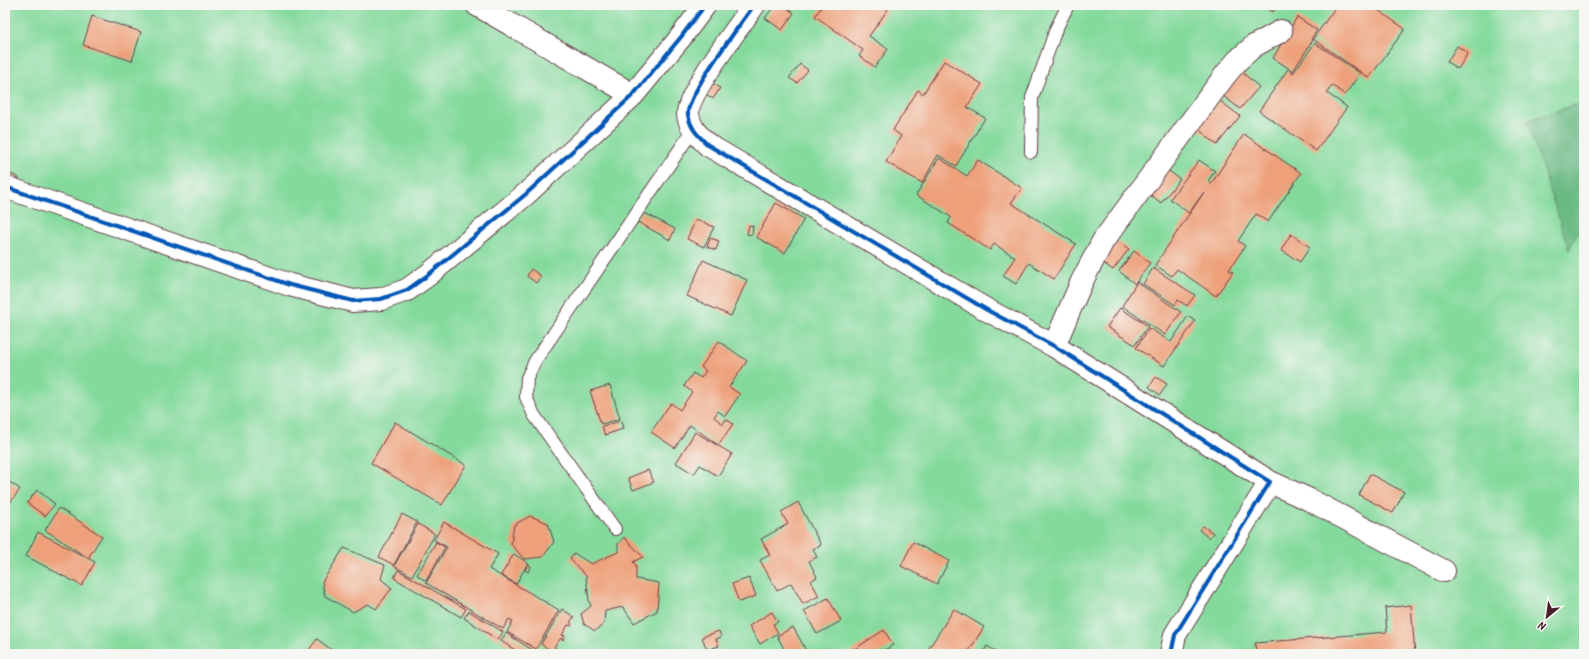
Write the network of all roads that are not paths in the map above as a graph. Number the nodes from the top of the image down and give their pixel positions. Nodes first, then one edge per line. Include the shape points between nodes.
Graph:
1 (477, 5) edge
2 (705, 5) edge
3 (754, 5) edge
4 (1068, 5) edge
5 (1281, 31) dead end
6 (633, 95) junction
7 (693, 130) junction
8 (1031, 152) dead end
9 (5, 187) edge
10 (1054, 346) junction
11 (1270, 482) junction
12 (615, 529) dead end
13 (1444, 571) dead end
14 (1171, 654) edge

1 - 6 street
2 - 6 street
3 - 7 street via 698,85 688,113
4 - 8 lane via 1056,29 1032,98
5 - 10 street via 1254,46 1226,74 1103,241 1082,281
6 - 9 street via 526,194 428,275 407,290 381,299 353,301 290,285
7 - 10 street via 708,145 987,310
7 - 12 lane via 535,361 527,378 526,397 534,415
10 - 11 street
11 - 13 street via 1310,500
11 - 14 street via 1175,635

